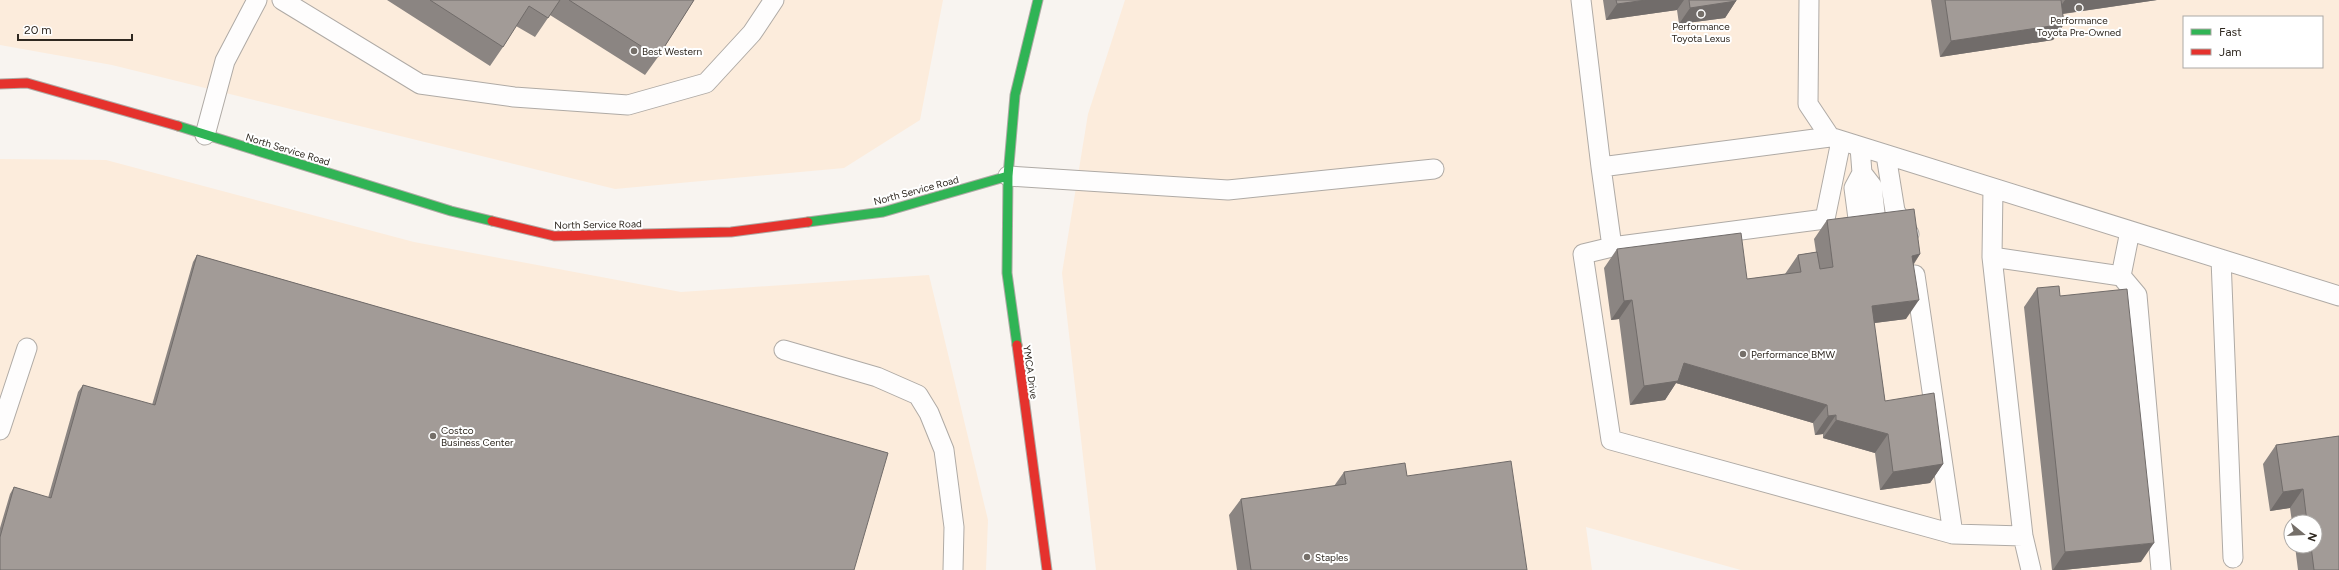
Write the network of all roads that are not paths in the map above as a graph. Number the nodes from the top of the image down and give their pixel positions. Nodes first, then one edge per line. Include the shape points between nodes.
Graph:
1 (257, 0) edge
2 (282, 0) edge
3 (774, 0) edge
4 (1038, 0) edge
5 (1581, 0) edge
6 (1809, 0) edge
7 (0, 84) edge
8 (205, 135) junction
9 (1836, 139) junction
10 (1860, 147) junction
11 (1886, 155) junction
12 (1602, 167) junction
13 (1434, 169) dead end
14 (1008, 176) junction
15 (1993, 188) junction
16 (2130, 231) junction
17 (1868, 232) edge
18 (1612, 247) junction
19 (1992, 257) junction
20 (2221, 259) junction
21 (2121, 276) junction
22 (2339, 296) edge
23 (27, 348) dead end
24 (784, 350) dead end
25 (0, 430) edge
26 (1953, 534) junction
27 (2023, 536) junction
28 (2233, 558) dead end
29 (953, 570) edge
30 (1047, 570) edge
31 (2031, 570) edge
32 (2161, 570) edge

1 - 8 lane via 225,61
2 - 3 lane via 420,84 559,101 628,106 706,83 752,33
4 - 14 street via 1015,95
5 - 12 lane
6 - 9 lane via 1808,104
7 - 8 street, North Service Road via 27,83
8 - 14 street, North Service Road via 451,211 554,236 731,232 883,212
9 - 10 lane
9 - 12 lane
9 - 18 lane via 1825,219
10 - 11 lane
10 - 17 lane via 1862,172 1872,186
11 - 15 lane
11 - 26 lane via 1895,211 1908,232
12 - 18 lane
13 - 14 lane via 1228,190
14 - 30 street, YMCA Drive via 1007,273
15 - 16 lane
15 - 19 lane
16 - 20 lane
16 - 21 lane
18 - 26 lane via 1583,254 1611,440
19 - 21 lane
19 - 27 lane
20 - 22 lane
20 - 28 lane
21 - 32 lane via 2137,295
23 - 25 lane
24 - 29 lane via 877,377 918,394 944,450 954,527
26 - 27 lane
27 - 31 lane

